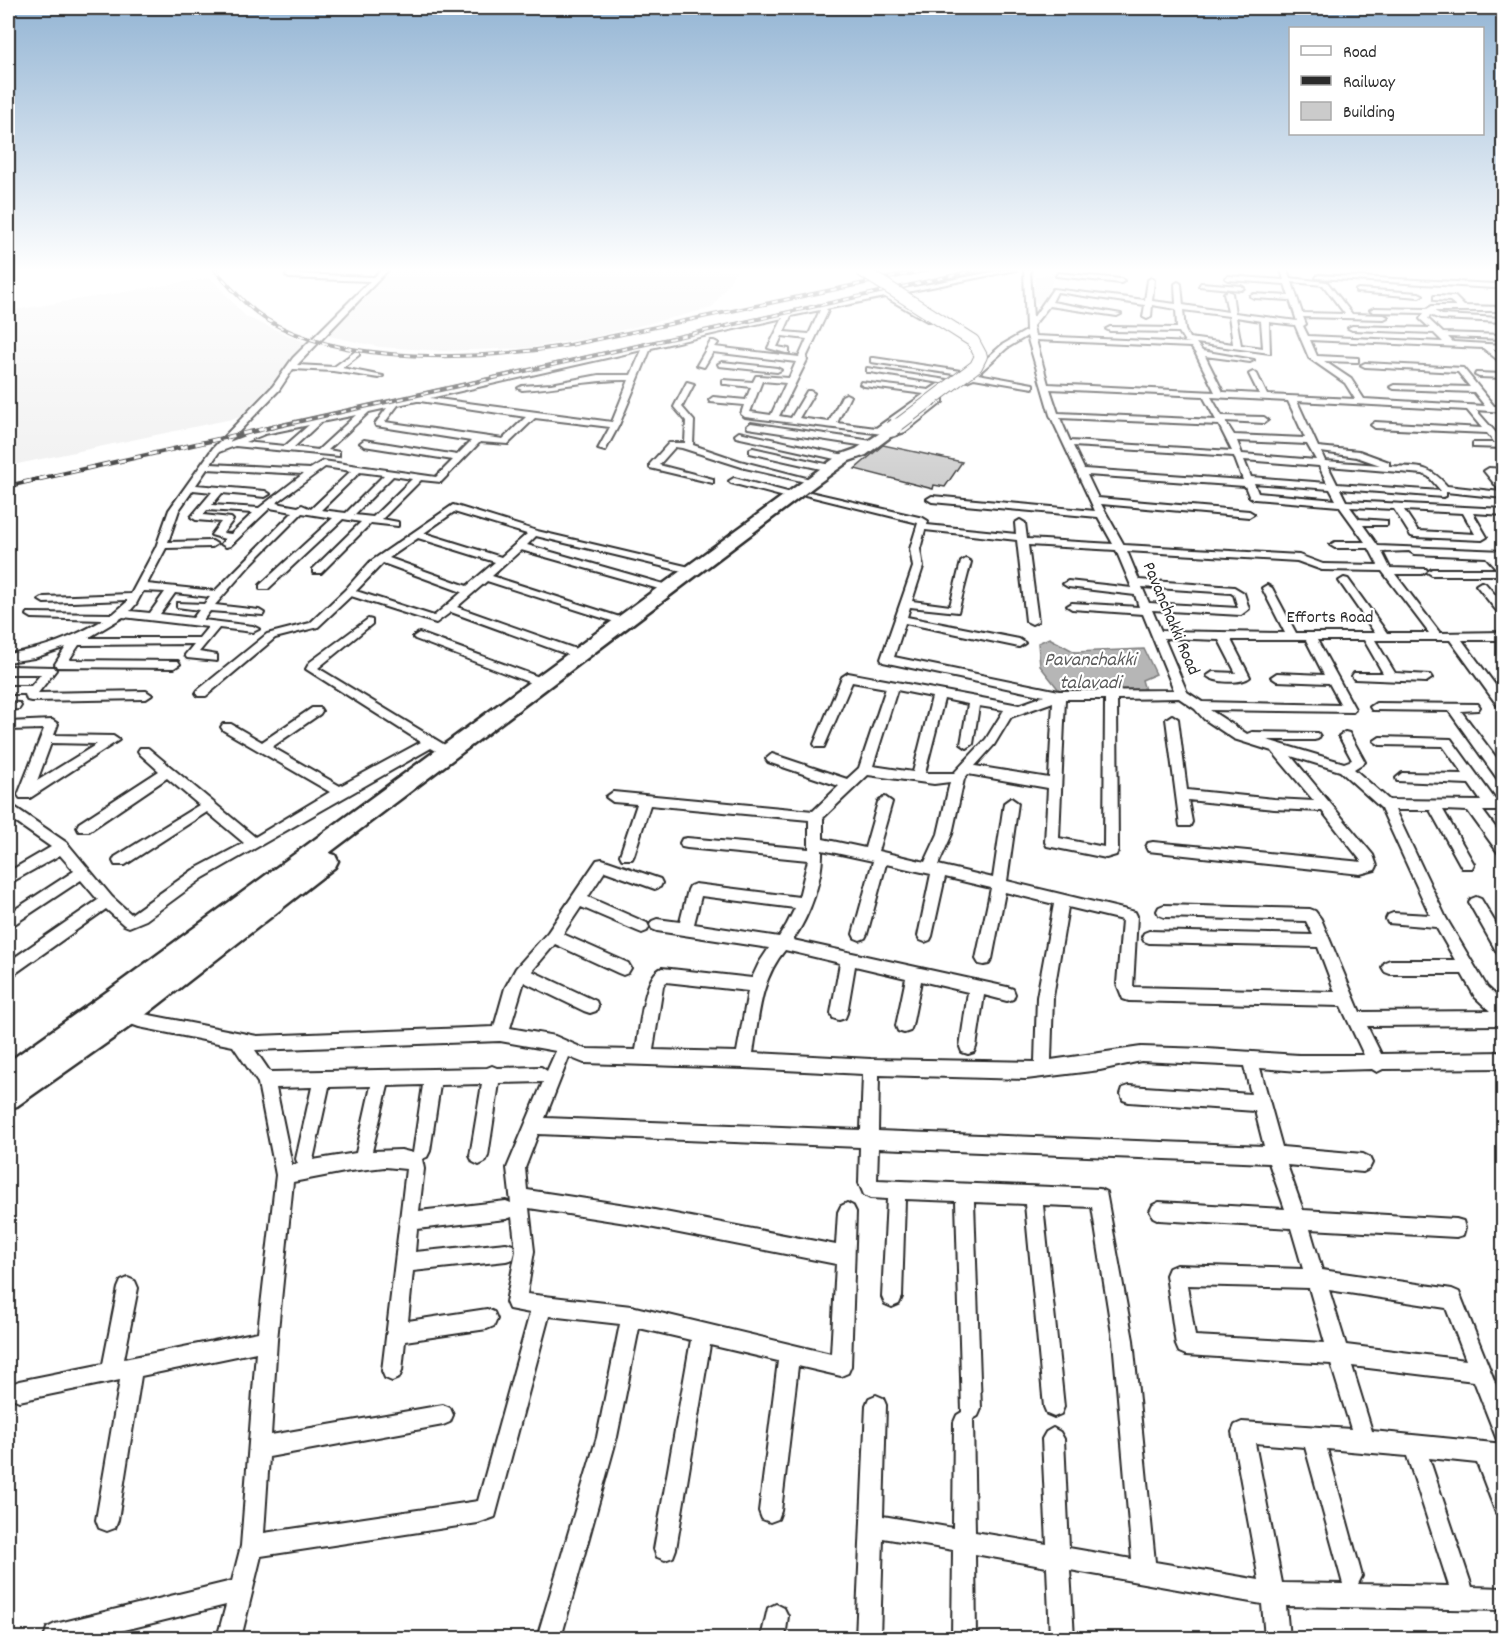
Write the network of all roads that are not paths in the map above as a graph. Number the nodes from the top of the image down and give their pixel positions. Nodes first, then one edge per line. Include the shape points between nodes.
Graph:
1 (311, 347) edge
2 (640, 347) edge
3 (647, 347) edge
4 (773, 347) edge
5 (809, 347) edge
6 (971, 347) edge
7 (976, 347) edge
8 (1005, 347) edge
9 (1035, 347) edge
10 (1194, 347) edge
11 (1227, 347) edge
12 (1267, 347) edge
13 (1309, 347) edge
14 (1430, 347) edge
15 (1487, 347) edge
16 (1238, 348) joint
17 (711, 349) joint
18 (356, 353) dead end
19 (1200, 353) junction
20 (1435, 353) dead end
21 (805, 356) junction
22 (1314, 358) junction
23 (874, 360) dead end
24 (1250, 360) dead end
25 (1355, 360) dead end
26 (1443, 361) dead end
27 (1503, 363) edge
28 (722, 364) dead end
29 (701, 365) dead end
30 (1365, 365) dead end
31 (292, 366) junction
32 (336, 369) junction
33 (1450, 369) junction
34 (870, 370) dead end
35 (797, 372) junction
36 (961, 372) junction
37 (1252, 374) dead end
38 (974, 375) junction
39 (1479, 375) dead end
40 (379, 376) dead end
41 (1503, 376) edge
42 (635, 378) junction
43 (792, 381) junction
44 (726, 382) dead end
45 (947, 382) junction
46 (690, 384) dead end
47 (864, 384) dead end
48 (756, 385) junction
49 (1030, 386) dead end
50 (1045, 386) junction
51 (1394, 387) dead end
52 (522, 388) dead end
53 (1477, 390) junction
54 (810, 393) dead end
55 (930, 393) junction
56 (1206, 395) junction
57 (846, 396) dead end
58 (1221, 396) junction
59 (417, 397) junction
60 (1265, 398) junction
61 (1292, 399) junction
62 (713, 400) dead end
63 (396, 402) junction
64 (749, 403) junction
65 (1360, 406) junction
66 (367, 409) junction
67 (1492, 409) junction
68 (1503, 409) edge
69 (1473, 411) junction
70 (533, 415) junction
71 (1054, 415) junction
72 (774, 418) junction
73 (794, 420) junction
74 (1221, 420) junction
75 (1264, 420) dead end
76 (318, 421) junction
77 (615, 424) junction
78 (831, 424) junction
79 (1375, 425) dead end
80 (752, 426) dead end
81 (1490, 431) junction
82 (739, 435) dead end
83 (1231, 438) junction
84 (478, 439) junction
85 (233, 443) junction
86 (364, 443) dead end
87 (1067, 443) junction
88 (869, 444) junction
89 (1313, 445) junction
90 (1476, 445) dead end
91 (689, 446) junction
92 (287, 448) junction
93 (216, 450) junction
94 (602, 450) dead end
95 (753, 451) dead end
96 (321, 452) junction
97 (336, 454) dead end
98 (1239, 456) junction
99 (460, 458) junction
100 (1323, 463) junction
101 (206, 466) junction
102 (359, 468) junction
103 (1396, 469) junction
104 (311, 472) junction
105 (1081, 472) junction
106 (1503, 472) edge
107 (391, 473) junction
108 (419, 477) junction
109 (710, 481) dead end
110 (734, 481) dead end
111 (1248, 482) junction
112 (1502, 486) edge
113 (191, 487) junction
114 (1333, 487) junction
115 (219, 490) junction
116 (804, 491) junction
117 (1443, 494) dead end
118 (1503, 495) edge
119 (932, 499) dead end
120 (1094, 501) junction
121 (265, 503) junction
122 (1342, 503) junction
123 (204, 507) junction
124 (1397, 507) junction
125 (302, 508) junction
126 (315, 510) junction
127 (1466, 510) junction
128 (1503, 512) edge
129 (1101, 514) junction
130 (1249, 514) dead end
131 (345, 515) junction
132 (373, 520) junction
133 (1355, 522) junction
134 (1020, 523) dead end
135 (1384, 523) dead end
136 (395, 524) dead end
137 (921, 527) junction
138 (534, 533) junction
139 (416, 534) junction
140 (1022, 540) junction
141 (162, 544) junction
142 (212, 544) dead end
143 (1335, 545) dead end
144 (519, 546) junction
145 (1120, 547) junction
146 (1373, 547) junction
147 (1489, 554) junction
148 (1503, 554) edge
149 (381, 559) junction
150 (503, 561) junction
151 (966, 562) dead end
152 (1386, 569) junction
153 (317, 571) dead end
154 (694, 571) junction
155 (1503, 571) edge
156 (486, 577) junction
157 (1344, 581) dead end
158 (1068, 584) dead end
159 (1482, 585) dead end
160 (264, 587) dead end
161 (1136, 587) junction
162 (1267, 588) dead end
163 (670, 589) junction
164 (172, 590) junction
165 (470, 591) junction
166 (137, 592) junction
167 (349, 592) junction
168 (216, 594) junction
169 (44, 600) dead end
170 (906, 603) junction
171 (181, 605) dead end
172 (1072, 606) dead end
173 (207, 607) junction
174 (450, 608) junction
175 (1145, 608) junction
176 (259, 613) dead end
177 (1503, 613) edge
178 (32, 615) dead end
179 (118, 615) junction
180 (153, 617) junction
181 (900, 620) junction
182 (1032, 621) dead end
183 (196, 622) junction
184 (368, 622) dead end
185 (625, 622) junction
186 (216, 625) junction
187 (253, 629) dead end
188 (1157, 634) junction
189 (1223, 636) junction
190 (1292, 636) junction
191 (1308, 636) junction
192 (1367, 636) junction
193 (1383, 636) junction
194 (1437, 636) junction
195 (1453, 636) junction
196 (419, 638) dead end
197 (1502, 638) edge
198 (195, 640) dead end
199 (76, 641) junction
200 (1019, 643) dead end
201 (21, 656) junction
202 (580, 656) junction
203 (8, 658) edge
204 (213, 658) dead end
205 (174, 664) dead end
206 (8, 670) edge
207 (1213, 676) dead end
208 (1358, 676) dead end
209 (1277, 677) dead end
210 (1391, 677) junction
211 (1426, 678) dead end
212 (1332, 679) junction
213 (543, 683) junction
214 (892, 685) junction
215 (8, 690) edge
216 (33, 690) junction
217 (202, 693) dead end
218 (939, 694) junction
219 (1182, 694) junction
220 (146, 695) dead end
221 (1059, 695) junction
222 (1111, 695) junction
223 (974, 701) junction
224 (1199, 706) junction
225 (1503, 706) edge
226 (1376, 707) dead end
227 (1474, 707) dead end
228 (1452, 708) junction
229 (1020, 710) junction
230 (316, 711) dead end
231 (1172, 719) dead end
232 (8, 726) edge
233 (227, 727) dead end
234 (1238, 736) junction
235 (1314, 736) dead end
236 (1345, 736) dead end
237 (47, 739) junction
238 (1380, 741) dead end
239 (431, 742) junction
240 (820, 744) dead end
241 (967, 744) dead end
242 (1276, 747) junction
243 (262, 748) junction
244 (144, 751) dead end
245 (449, 753) junction
246 (772, 759) dead end
247 (1345, 768) junction
248 (865, 770) junction
249 (168, 771) junction
250 (961, 773) junction
251 (918, 777) junction
252 (1402, 778) dead end
253 (1503, 778) edge
254 (1474, 779) junction
255 (850, 784) junction
256 (1055, 784) junction
257 (340, 792) junction
258 (1181, 794) junction
259 (613, 797) dead end
260 (645, 800) junction
261 (885, 802) dead end
262 (1011, 803) dead end
263 (208, 805) junction
264 (1386, 805) junction
265 (1326, 806) junction
266 (1434, 806) junction
267 (1472, 806) junction
268 (1498, 806) edge
269 (8, 812) edge
270 (816, 816) junction
271 (1185, 822) dead end
272 (84, 827) dead end
273 (687, 843) dead end
274 (254, 844) junction
275 (62, 847) junction
276 (1153, 847) dead end
277 (816, 849) junction
278 (1503, 850) edge
279 (627, 855) dead end
280 (875, 856) junction
281 (120, 861) dead end
282 (1467, 864) dead end
283 (934, 869) junction
284 (81, 873) junction
285 (8, 879) edge
286 (655, 883) dead end
287 (999, 884) junction
288 (578, 899) junction
289 (1062, 899) junction
290 (107, 901) junction
291 (803, 903) junction
292 (1476, 903) dead end
293 (1164, 911) dead end
294 (1393, 919) dead end
295 (8, 921) edge
296 (1440, 921) junction
297 (686, 929) junction
298 (860, 934) dead end
299 (553, 936) junction
300 (925, 936) dead end
301 (1149, 937) dead end
302 (1323, 941) junction
303 (780, 943) junction
304 (1503, 952) edge
305 (849, 958) junction
306 (984, 959) dead end
307 (1390, 967) dead end
308 (1467, 967) junction
309 (623, 968) dead end
310 (8, 970) edge
311 (915, 973) junction
312 (521, 974) junction
313 (759, 985) junction
314 (977, 987) junction
315 (1007, 994) dead end
316 (1346, 999) junction
317 (590, 1006) dead end
318 (839, 1013) dead end
319 (126, 1015) junction
320 (1503, 1016) edge
321 (1356, 1019) junction
322 (904, 1026) dead end
323 (500, 1034) junction
324 (237, 1038) junction
325 (968, 1047) dead end
326 (565, 1048) junction
327 (643, 1058) junction
328 (1251, 1059) junction
329 (744, 1060) junction
330 (1503, 1060) edge
331 (1377, 1064) junction
332 (871, 1067) junction
333 (1043, 1069) junction
334 (492, 1074) junction
335 (541, 1075) dead end
336 (8, 1076) edge
337 (433, 1077) junction
338 (381, 1078) junction
339 (322, 1079) junction
340 (266, 1080) junction
341 (1129, 1094) dead end
342 (8, 1096) edge
343 (1262, 1103) junction
344 (534, 1126) junction
345 (870, 1137) junction
346 (364, 1150) dead end
347 (421, 1151) dead end
348 (1275, 1155) junction
349 (479, 1156) dead end
350 (305, 1159) dead end
351 (1363, 1163) dead end
352 (285, 1175) junction
353 (896, 1192) junction
354 (965, 1193) junction
355 (1033, 1195) junction
356 (513, 1204) junction
357 (1159, 1210) dead end
358 (847, 1212) dead end
359 (1298, 1218) junction
360 (409, 1221) junction
361 (1455, 1228) dead end
362 (506, 1252) dead end
363 (845, 1256) junction
364 (405, 1262) junction
365 (1316, 1279) junction
366 (128, 1288) dead end
367 (892, 1297) dead end
368 (542, 1305) junction
369 (630, 1316) junction
370 (487, 1319) dead end
371 (397, 1332) junction
372 (702, 1333) junction
373 (267, 1340) junction
374 (789, 1353) junction
375 (1339, 1354) junction
376 (132, 1368) junction
377 (392, 1371) dead end
378 (111, 1372) junction
379 (1480, 1372) junction
380 (19, 1391) dead end
381 (876, 1405) dead end
382 (1054, 1407) dead end
383 (443, 1415) dead end
384 (1503, 1433) edge
385 (1313, 1437) junction
386 (1053, 1439) dead end
387 (1365, 1441) junction
388 (1414, 1446) junction
389 (259, 1448) junction
390 (1493, 1454) edge
391 (1503, 1505) edge
392 (770, 1511) dead end
393 (107, 1520) dead end
394 (871, 1526) junction
395 (965, 1542) junction
396 (252, 1546) junction
397 (665, 1549) dead end
398 (1060, 1558) junction
399 (1145, 1572) junction
400 (1351, 1576) dead end
401 (1461, 1588) dead end
402 (241, 1590) junction
403 (1273, 1594) junction
404 (1503, 1599) edge
405 (54, 1635) dead end
406 (229, 1638) edge
407 (549, 1638) edge
408 (868, 1638) edge
409 (964, 1638) edge
410 (1062, 1638) edge
411 (1277, 1638) edge

1 - 31 street
2 - 59 street
3 - 42 street
4 - 21 street
5 - 21 street
6 - 36 street via 974,361
7 - 88 main road, bridge via 981,356 976,366
8 - 38 street
9 - 50 street, Pavanchakki Road
10 - 19 street
11 - 16 street
12 - 16 street via 1267,351
13 - 22 street
14 - 20 street
15 - 27 street
17 - 21 street
17 - 29 street
18 - 32 street
19 - 24 street
19 - 58 street
21 - 35 street
22 - 25 street
22 - 65 street via 1348,381
23 - 36 street
26 - 33 street
28 - 35 street
30 - 33 street
31 - 32 street
31 - 93 street
32 - 40 street
33 - 53 street via 1462,371
34 - 45 street
35 - 43 street
36 - 45 street
37 - 60 street
38 - 49 street
38 - 88 street via 902,430
39 - 41 street
42 - 52 street via 599,377
42 - 77 street
43 - 48 street via 760,378
43 - 72 street
44 - 48 street
45 - 55 street
46 - 91 street via 678,407 689,420
47 - 55 street
48 - 64 street
50 - 56 street
50 - 71 street, Pavanchakki Road
51 - 53 street
53 - 67 street
54 - 73 street
55 - 88 street
56 - 58 street
56 - 74 street
57 - 78 street
58 - 60 street
59 - 63 street
59 - 70 street via 423,401
60 - 61 street
61 - 65 street
61 - 89 street
62 - 64 street
63 - 66 street
63 - 84 street via 379,424
64 - 72 street via 745,414
65 - 69 street
66 - 76 street
66 - 96 street
67 - 68 street
67 - 69 street
69 - 81 street
70 - 77 street
70 - 84 street via 505,442
71 - 74 street
71 - 87 street, Pavanchakki Road
72 - 73 street
73 - 78 street
74 - 75 street
74 - 83 street
76 - 85 street via 263,432
76 - 92 street
77 - 94 street
78 - 88 street
79 - 81 street via 1409,423
80 - 88 street
81 - 90 street via 1502,446
82 - 88 street
83 - 89 street
83 - 98 street
84 - 99 street
85 - 92 street
85 - 93 street
86 - 99 street
87 - 98 street
87 - 105 street, Pavanchakki Road
88 - 95 street
88 - 116 main road
88 - 116 main road via 854,461
89 - 100 street
89 - 103 street via 1366,455
91 - 109 street via 672,445 654,466
91 - 116 street
92 - 96 street
93 - 101 street
96 - 97 street
98 - 100 street
98 - 111 street
99 - 108 street via 438,480
100 - 103 street
100 - 114 street
101 - 104 street
101 - 113 street
102 - 104 street via 323,464
102 - 107 street
102 - 126 street
103 - 118 street via 1429,472 1444,489
104 - 121 street
105 - 111 street
105 - 120 street, Pavanchakki Road
106 - 112 street via 1489,471
107 - 108 street
107 - 131 street
108 - 132 street
110 - 116 street
111 - 114 street
111 - 122 street via 1254,496
113 - 115 street
113 - 141 street via 174,510
114 - 117 street
114 - 122 street
115 - 121 street
115 - 123 street
116 - 137 street via 923,521
116 - 154 main road
116 - 319 main road
119 - 129 street
120 - 129 street, Pavanchakki Road
120 - 130 street
121 - 123 street
121 - 123 street via 230,541 216,535 228,520 196,517
121 - 125 street
122 - 124 street
122 - 133 street
124 - 127 street
124 - 127 street via 1415,534 1482,537
125 - 126 street
125 - 168 street
126 - 131 street
127 - 128 street
129 - 145 street, Pavanchakki Road
131 - 132 street
131 - 160 street
132 - 136 street
132 - 153 street
133 - 135 street
133 - 146 street
134 - 140 street
137 - 140 street
137 - 170 street via 915,549 918,567
138 - 139 street via 453,508
138 - 144 street
138 - 154 street
139 - 149 street
139 - 150 street
140 - 145 street
140 - 182 street
141 - 142 street
141 - 166 street
143 - 146 street
144 - 150 street
144 - 163 street
145 - 152 street via 1304,559 1326,567
145 - 161 street, Pavanchakki Road
146 - 147 street
146 - 152 street
147 - 148 street
147 - 155 street
149 - 165 street
149 - 167 street
150 - 156 street
151 - 170 street via 954,609
152 - 155 street
152 - 194 street
154 - 163 main road
156 - 165 street
156 - 185 street
157 - 193 street
158 - 161 street
159 - 177 street
161 - 175 street, Pavanchakki Road
161 - 175 street via 1234,590 1239,593 1244,609 1241,612
162 - 190 street
163 - 185 main road
164 - 166 street
164 - 168 street
164 - 180 street
165 - 174 street
166 - 169 street
166 - 179 street
167 - 174 street via 436,620
167 - 217 street via 314,625 267,639
168 - 173 street
170 - 181 street
171 - 173 street
172 - 175 street
173 - 176 street
173 - 183 street
174 - 202 street
175 - 188 street, Pavanchakki Road
178 - 179 street
179 - 180 street
179 - 199 street
180 - 183 street
181 - 200 street
181 - 221 street via 887,659
183 - 186 street
184 - 239 street via 312,669
185 - 202 main road
186 - 187 street
186 - 204 street via 191,655
188 - 189 street, Efforts Road
188 - 219 street, Pavanchakki Road
189 - 190 street, Efforts Road
189 - 207 street via 1244,677
190 - 191 street, Efforts Road
191 - 192 street, Efforts Road
191 - 212 street
192 - 193 street, Efforts Road
192 - 210 street
193 - 194 street, Efforts Road
194 - 195 street, Efforts Road
195 - 197 street, Efforts Road
195 - 225 street
196 - 213 street
198 - 199 street
199 - 201 street
199 - 205 street via 61,664
201 - 203 street
201 - 206 street
202 - 213 main road
206 - 216 street via 50,670
208 - 210 street
209 - 212 street
210 - 211 street
212 - 224 street via 1349,709
213 - 245 main road
214 - 218 street
214 - 240 street via 846,678
214 - 248 street
215 - 216 street
216 - 220 street via 31,697
218 - 223 street
218 - 251 street
219 - 222 street
219 - 224 street, Pavanchakki Road
221 - 222 street
221 - 229 street
221 - 256 street
222 - 256 street via 1110,853 1052,842
223 - 229 street
223 - 241 street
224 - 234 street, Pavanchakki Road
226 - 228 street
227 - 228 street
228 - 253 street
229 - 250 street via 1007,714 990,742
230 - 243 street
231 - 258 street
232 - 237 street via 52,724
233 - 243 street
234 - 235 street
234 - 242 street, Pavanchakki Road
236 - 247 street via 1359,762
237 - 237 street via 111,740 113,740 25,795
238 - 254 street via 1447,742
239 - 245 street
239 - 257 street
242 - 247 street, Pavanchakki Road
242 - 265 street
243 - 257 street
244 - 249 street
245 - 336 main road
246 - 255 street
247 - 264 street, Pavanchakki Road
248 - 251 street
248 - 255 street
249 - 263 street
249 - 272 street
250 - 251 street via 934,779
250 - 256 street
250 - 283 street
252 - 254 street
254 - 268 street
255 - 270 street
257 - 274 street
258 - 265 street
258 - 271 street
259 - 260 street
260 - 270 street
260 - 279 street
261 - 280 street
262 - 287 street
263 - 274 street
263 - 281 street
264 - 266 street
264 - 296 street, Pavanchakki Road
265 - 276 street via 1370,866
266 - 267 street
266 - 282 street
267 - 268 street
267 - 278 street
269 - 275 street
270 - 277 street
273 - 277 street
274 - 290 street via 198,874 129,921
275 - 284 street
275 - 285 street
277 - 280 street
277 - 291 street via 813,877
280 - 283 street
280 - 298 street
283 - 287 street
283 - 300 street
284 - 290 street
284 - 295 street
286 - 288 street via 602,864
287 - 289 street
287 - 306 street
288 - 297 street via 649,926
288 - 299 street
289 - 316 street via 1130,916 1125,984 1129,994
289 - 333 street via 1045,997
290 - 310 street
291 - 297 street via 695,890
291 - 303 street via 792,930
292 - 304 street
293 - 302 street via 1305,914 1314,920
294 - 296 street
296 - 308 street, Pavanchakki Road
297 - 303 street
299 - 309 street
299 - 312 street
301 - 302 street
302 - 316 street
303 - 305 street
303 - 313 street via 761,973
305 - 311 street
305 - 318 street
307 - 308 street
308 - 320 street, Pavanchakki Road via 1481,992
311 - 314 street
311 - 322 street
312 - 317 street
312 - 323 street via 513,987
313 - 327 street via 662,975 656,984
313 - 329 street
314 - 315 street
314 - 325 street
316 - 321 street
319 - 324 street
319 - 342 main road
320 - 321 street
321 - 331 street
323 - 324 street via 257,1043
323 - 326 street
324 - 340 street
326 - 327 street via 584,1056
326 - 344 street
327 - 329 street
328 - 331 street
328 - 333 street via 1141,1054
328 - 343 street
329 - 332 street
330 - 331 street
332 - 333 street
332 - 345 street
334 - 335 street
334 - 337 street
334 - 349 street
337 - 338 street
337 - 347 street
338 - 339 street
338 - 346 street
339 - 340 street
339 - 350 street
340 - 352 street
341 - 343 street
343 - 348 street
344 - 345 street
344 - 356 street via 516,1168
345 - 348 street
345 - 353 street via 870,1190
348 - 351 street
348 - 359 street
352 - 360 street via 367,1160 414,1162
352 - 373 street
353 - 354 street
353 - 367 street
354 - 355 street
354 - 395 street
355 - 382 street
355 - 399 street via 1094,1196 1102,1202 1123,1340
356 - 360 street
356 - 363 street via 639,1216
356 - 368 street via 525,1251 516,1302
357 - 359 street
358 - 363 street
359 - 361 street
359 - 365 street
360 - 364 street
362 - 364 street
363 - 374 street via 841,1366
364 - 371 street
365 - 375 street
365 - 375 street via 1176,1275 1185,1345
365 - 379 street via 1452,1299
366 - 378 street
368 - 369 street
368 - 396 street via 487,1509
369 - 372 street
369 - 407 street via 607,1437
370 - 371 street
371 - 377 street
372 - 374 street
372 - 397 street
373 - 376 street
373 - 389 street
374 - 392 street
375 - 379 street
375 - 387 street
376 - 378 street
376 - 393 street
378 - 380 street
379 - 384 street
381 - 394 street
383 - 389 street
385 - 387 street
385 - 400 street
385 - 403 street via 1242,1432
386 - 398 street
387 - 388 street
388 - 390 street
388 - 401 street
389 - 396 street
390 - 391 street
394 - 395 street
394 - 408 street
395 - 398 street
395 - 409 street
396 - 402 street
398 - 399 street
398 - 410 street
399 - 403 street
402 - 405 street
402 - 406 street
403 - 404 street
403 - 411 street

